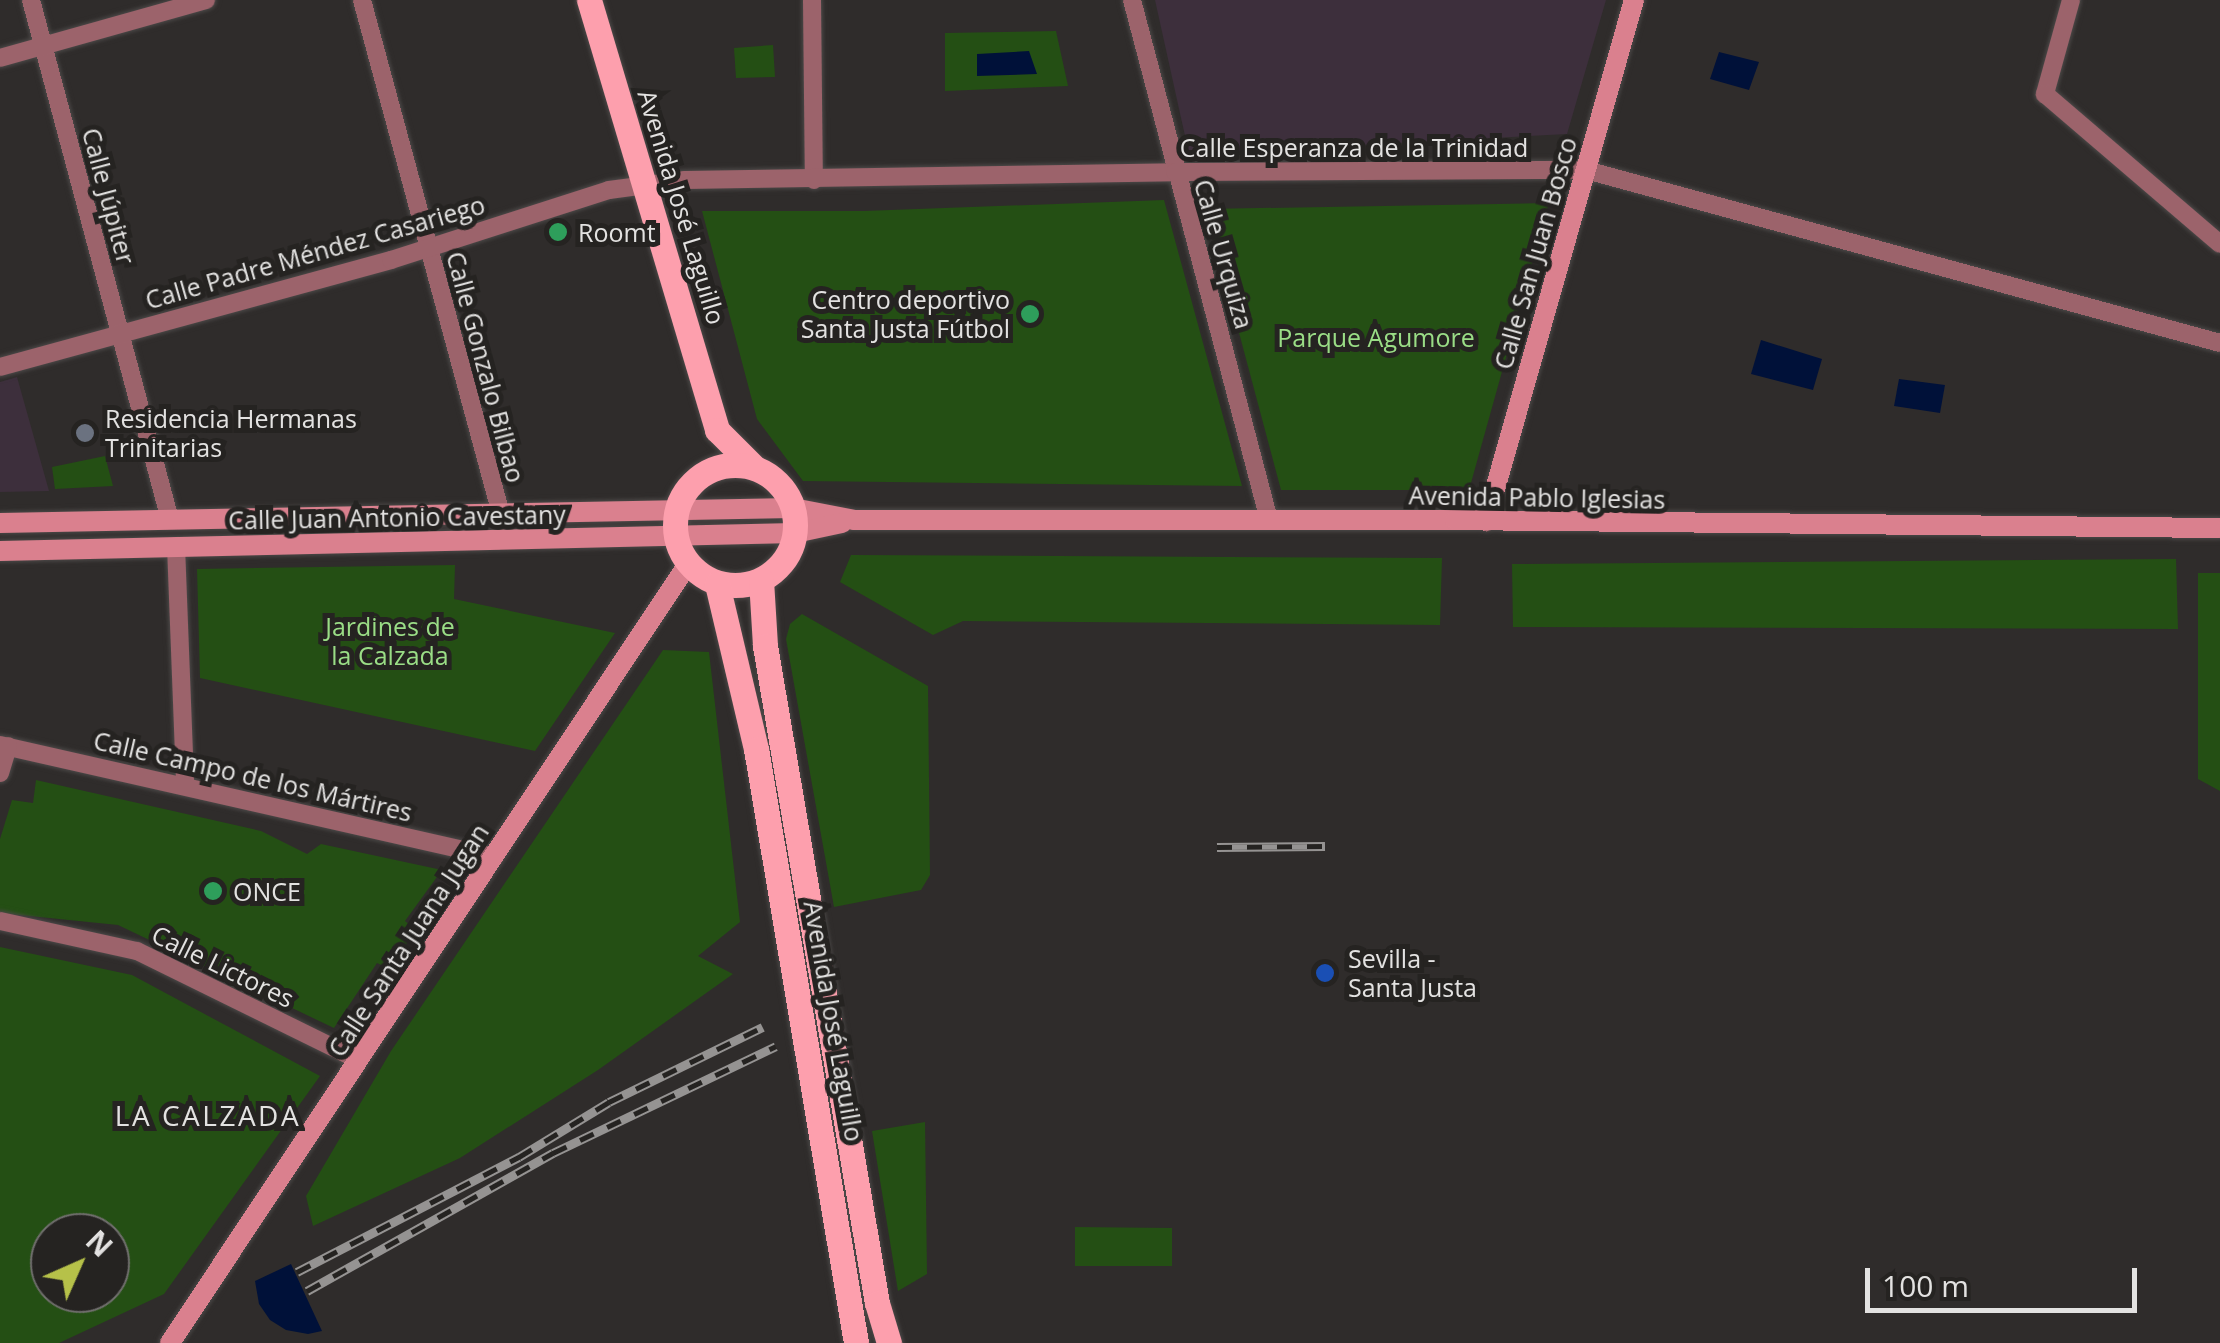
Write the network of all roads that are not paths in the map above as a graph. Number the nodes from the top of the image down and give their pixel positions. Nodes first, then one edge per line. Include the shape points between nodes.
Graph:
1 (31, 0) edge
2 (206, 0) edge
3 (362, 0) edge
4 (589, 0) edge
5 (812, 0) edge
6 (1132, 0) edge
7 (1634, 0) edge
8 (2071, 0) edge
9 (43, 44) junction
10 (0, 58) edge
11 (1586, 170) junction
12 (1175, 172) junction
13 (814, 180) junction
14 (644, 186) junction
15 (2220, 244) edge
16 (428, 247) junction
17 (119, 334) junction
18 (2220, 343) edge
19 (0, 367) edge
20 (717, 430) junction
21 (754, 468) junction
22 (702, 474) junction
23 (501, 514) junction
24 (170, 520) junction
25 (794, 520) junction
26 (854, 520) joint
27 (1269, 520) junction
28 (1486, 520) junction
29 (0, 523) edge
30 (675, 524) junction
31 (2220, 528) edge
32 (176, 546) junction
33 (0, 551) edge
34 (688, 564) junction
35 (762, 580) junction
36 (717, 584) junction
37 (4, 745) edge
38 (0, 773) edge
39 (185, 785) junction
40 (494, 857) junction
41 (0, 922) edge
42 (360, 1060) junction
43 (864, 1302) junction
44 (854, 1340) edge
45 (170, 1343) edge
46 (889, 1343) edge

1 - 9 street, Calle Júpiter
2 - 9 street
3 - 16 street, Calle Gonzalo Bilbao
4 - 14 main road, Avenida José Laguillo
5 - 13 street
6 - 12 street, Calle Urquiza
7 - 11 main road, Calle San Juan Bosco
8 - 15 street via 2046,94
9 - 10 street
9 - 17 street, Calle Júpiter
11 - 12 street, Calle Esperanza de la Trinidad
11 - 18 street, Calle Esperanza de la Trinidad
11 - 28 main road, Calle San Juan Bosco
12 - 13 street, Calle Esperanza de la Trinidad
12 - 27 street, Calle Urquiza
13 - 14 street, Calle Esperanza de la Trinidad
14 - 16 street, Calle Padre Méndez Casariego via 610,190
14 - 20 main road, Avenida José Laguillo
16 - 17 street, Calle Padre Méndez Casariego
16 - 23 street, Calle Gonzalo Bilbao
17 - 19 street, Calle Padre Méndez Casariego
17 - 24 street, Calle Júpiter
20 - 21 main road
20 - 22 main road
21 - 22 main road via 727,465
21 - 25 main road via 772,476
22 - 30 main road via 685,490
23 - 24 main road, Calle Juan Antonio Cavestany
23 - 30 main road, Calle Juan Antonio Cavestany
24 - 29 main road, Calle Juan Antonio Cavestany
25 - 26 main road, Calle Juan Antonio Cavestany
25 - 30 main road, Calle Juan Antonio Cavestany
25 - 35 main road via 783,562
26 - 27 main road, Avenida Pablo Iglesias
27 - 28 main road, Avenida Pablo Iglesias
28 - 31 main road, Avenida Pablo Iglesias
30 - 32 main road, Calle Juan Antonio Cavestany
30 - 34 main road
32 - 33 main road, Calle Juan Antonio Cavestany
32 - 39 street
34 - 36 main road
34 - 40 main road, Calle Santa Juana Jugan
35 - 36 main road
35 - 43 main road, Avenida José Laguillo via 765,646
36 - 43 main road, Avenida José Laguillo via 756,749
37 - 38 street
37 - 39 street, Calle Campo de los Mártires
39 - 40 street, Calle Campo de los Mártires
40 - 42 main road, Calle Santa Juana Jugan
41 - 42 street, Calle Lictores via 137,950
42 - 45 main road, Calle Santa Juana Jugan
43 - 44 main road
43 - 46 main road

